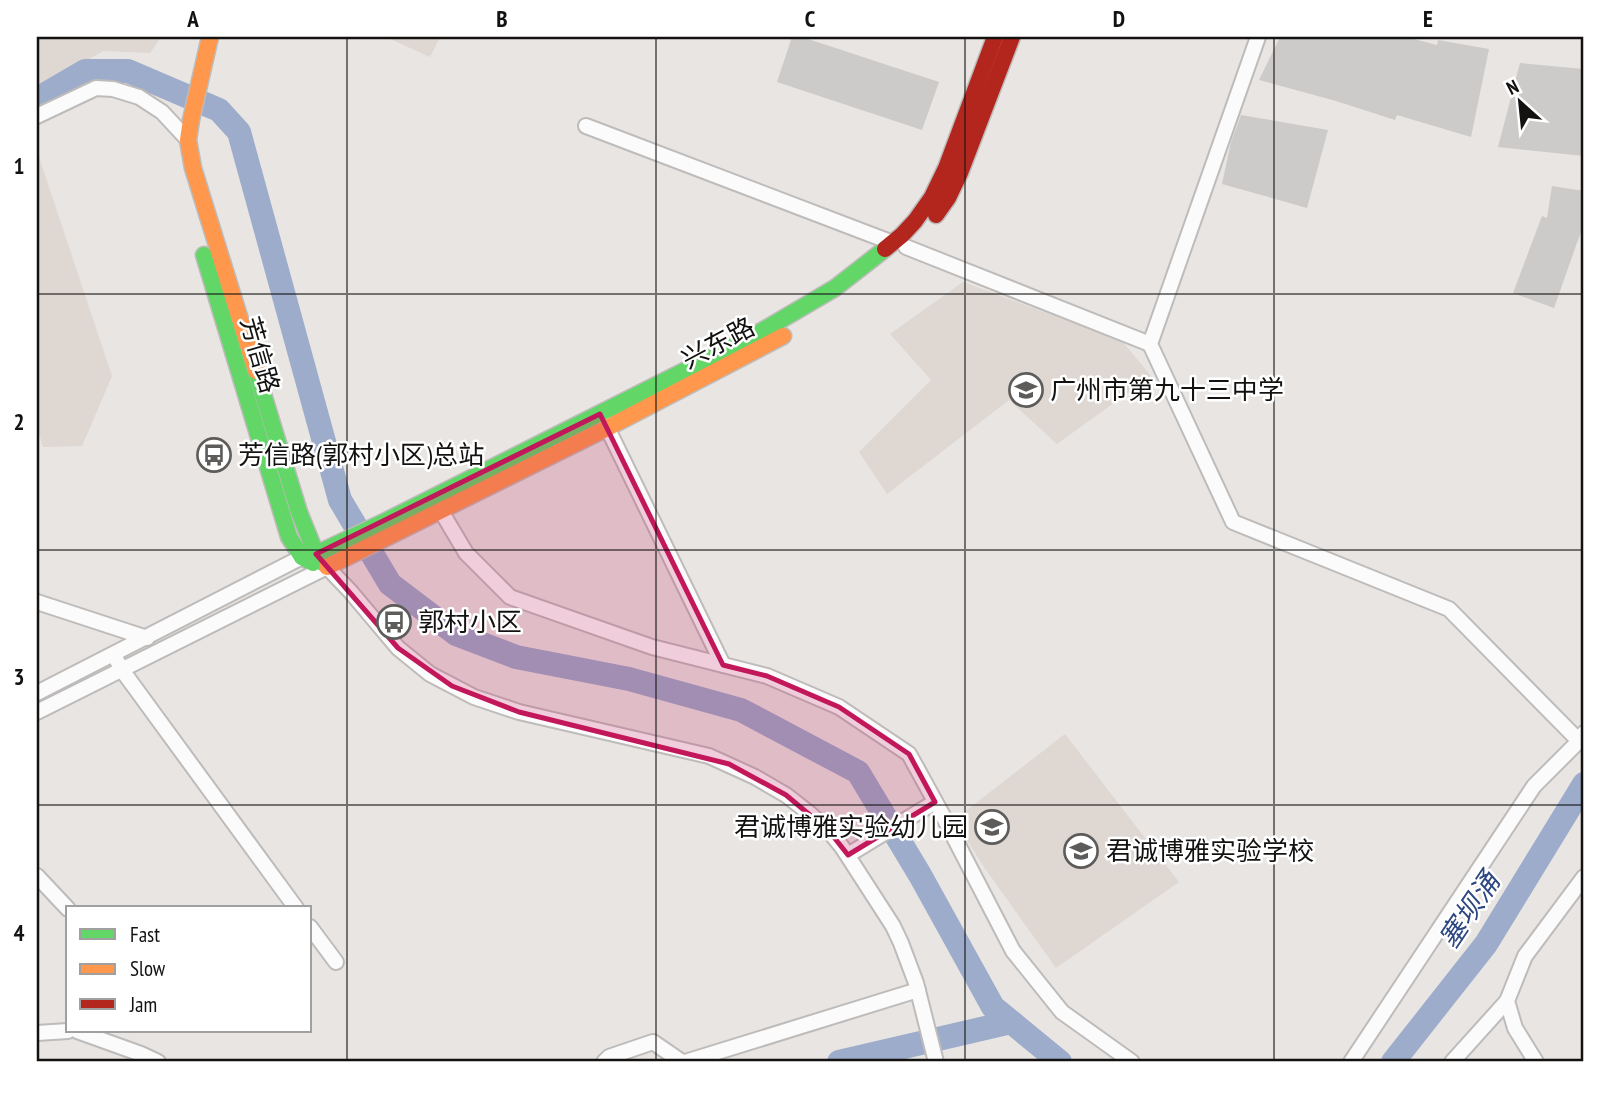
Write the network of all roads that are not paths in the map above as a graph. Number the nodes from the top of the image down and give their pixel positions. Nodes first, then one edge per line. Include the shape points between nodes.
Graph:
1 (210, 37) edge
2 (995, 37) edge
3 (1012, 37) edge
4 (1258, 37) edge
5 (37, 116) edge
6 (586, 126) dead end
7 (188, 141) junction
8 (900, 245) junction
9 (1150, 344) junction
10 (604, 421) junction
11 (441, 511) junction
12 (391, 527) junction
13 (315, 559) junction
14 (37, 602) edge
15 (147, 638) junction
16 (114, 654) junction
17 (723, 665) junction
18 (122, 670) junction
19 (37, 693) edge
20 (37, 712) edge
21 (1582, 737) edge
22 (935, 802) junction
23 (848, 855) junction
24 (37, 876) edge
25 (1584, 877) edge
26 (295, 906) edge
27 (66, 907) edge
28 (312, 930) edge
29 (336, 962) dead end
30 (918, 990) junction
31 (1507, 1001) junction
32 (66, 1031) edge
33 (80, 1032) edge
34 (37, 1033) edge
35 (158, 1062) edge
36 (604, 1062) edge
37 (684, 1062) edge
38 (936, 1062) edge
39 (1132, 1062) edge
40 (1351, 1062) edge
41 (1452, 1062) edge
42 (1536, 1062) edge

1 - 7 street, 芳信路
2 - 8 street, 兴东路 via 946,167
3 - 8 street, 兴东路 via 948,198 928,225
4 - 9 street
5 - 7 street via 96,88 113,89 162,112
6 - 8 street
7 - 13 street, 芳信路 via 200,194
8 - 9 street
8 - 10 street, 兴东路 via 787,318
9 - 21 street via 1233,522 1448,609
10 - 11 street, 兴东路
10 - 12 street, 兴东路
10 - 17 street
11 - 12 street, 兴东路
11 - 17 street via 466,553 510,597 652,647
12 - 13 street, 兴东路 via 341,552
13 - 15 street
13 - 18 street
13 - 23 street via 350,591 398,648 441,680 498,706 729,764 786,795 830,831
14 - 15 street
15 - 16 street
16 - 18 street
16 - 19 street
17 - 22 street via 767,676 839,707 909,754
18 - 20 street
18 - 26 street
21 - 40 street via 1534,786
22 - 23 street
22 - 39 street via 1013,951 1062,1012
23 - 30 street via 893,926
24 - 27 street
25 - 31 street via 1525,956
28 - 29 street
30 - 37 street
30 - 38 street
31 - 41 street
31 - 42 street
32 - 34 street
33 - 35 street
36 - 37 street via 653,1042

